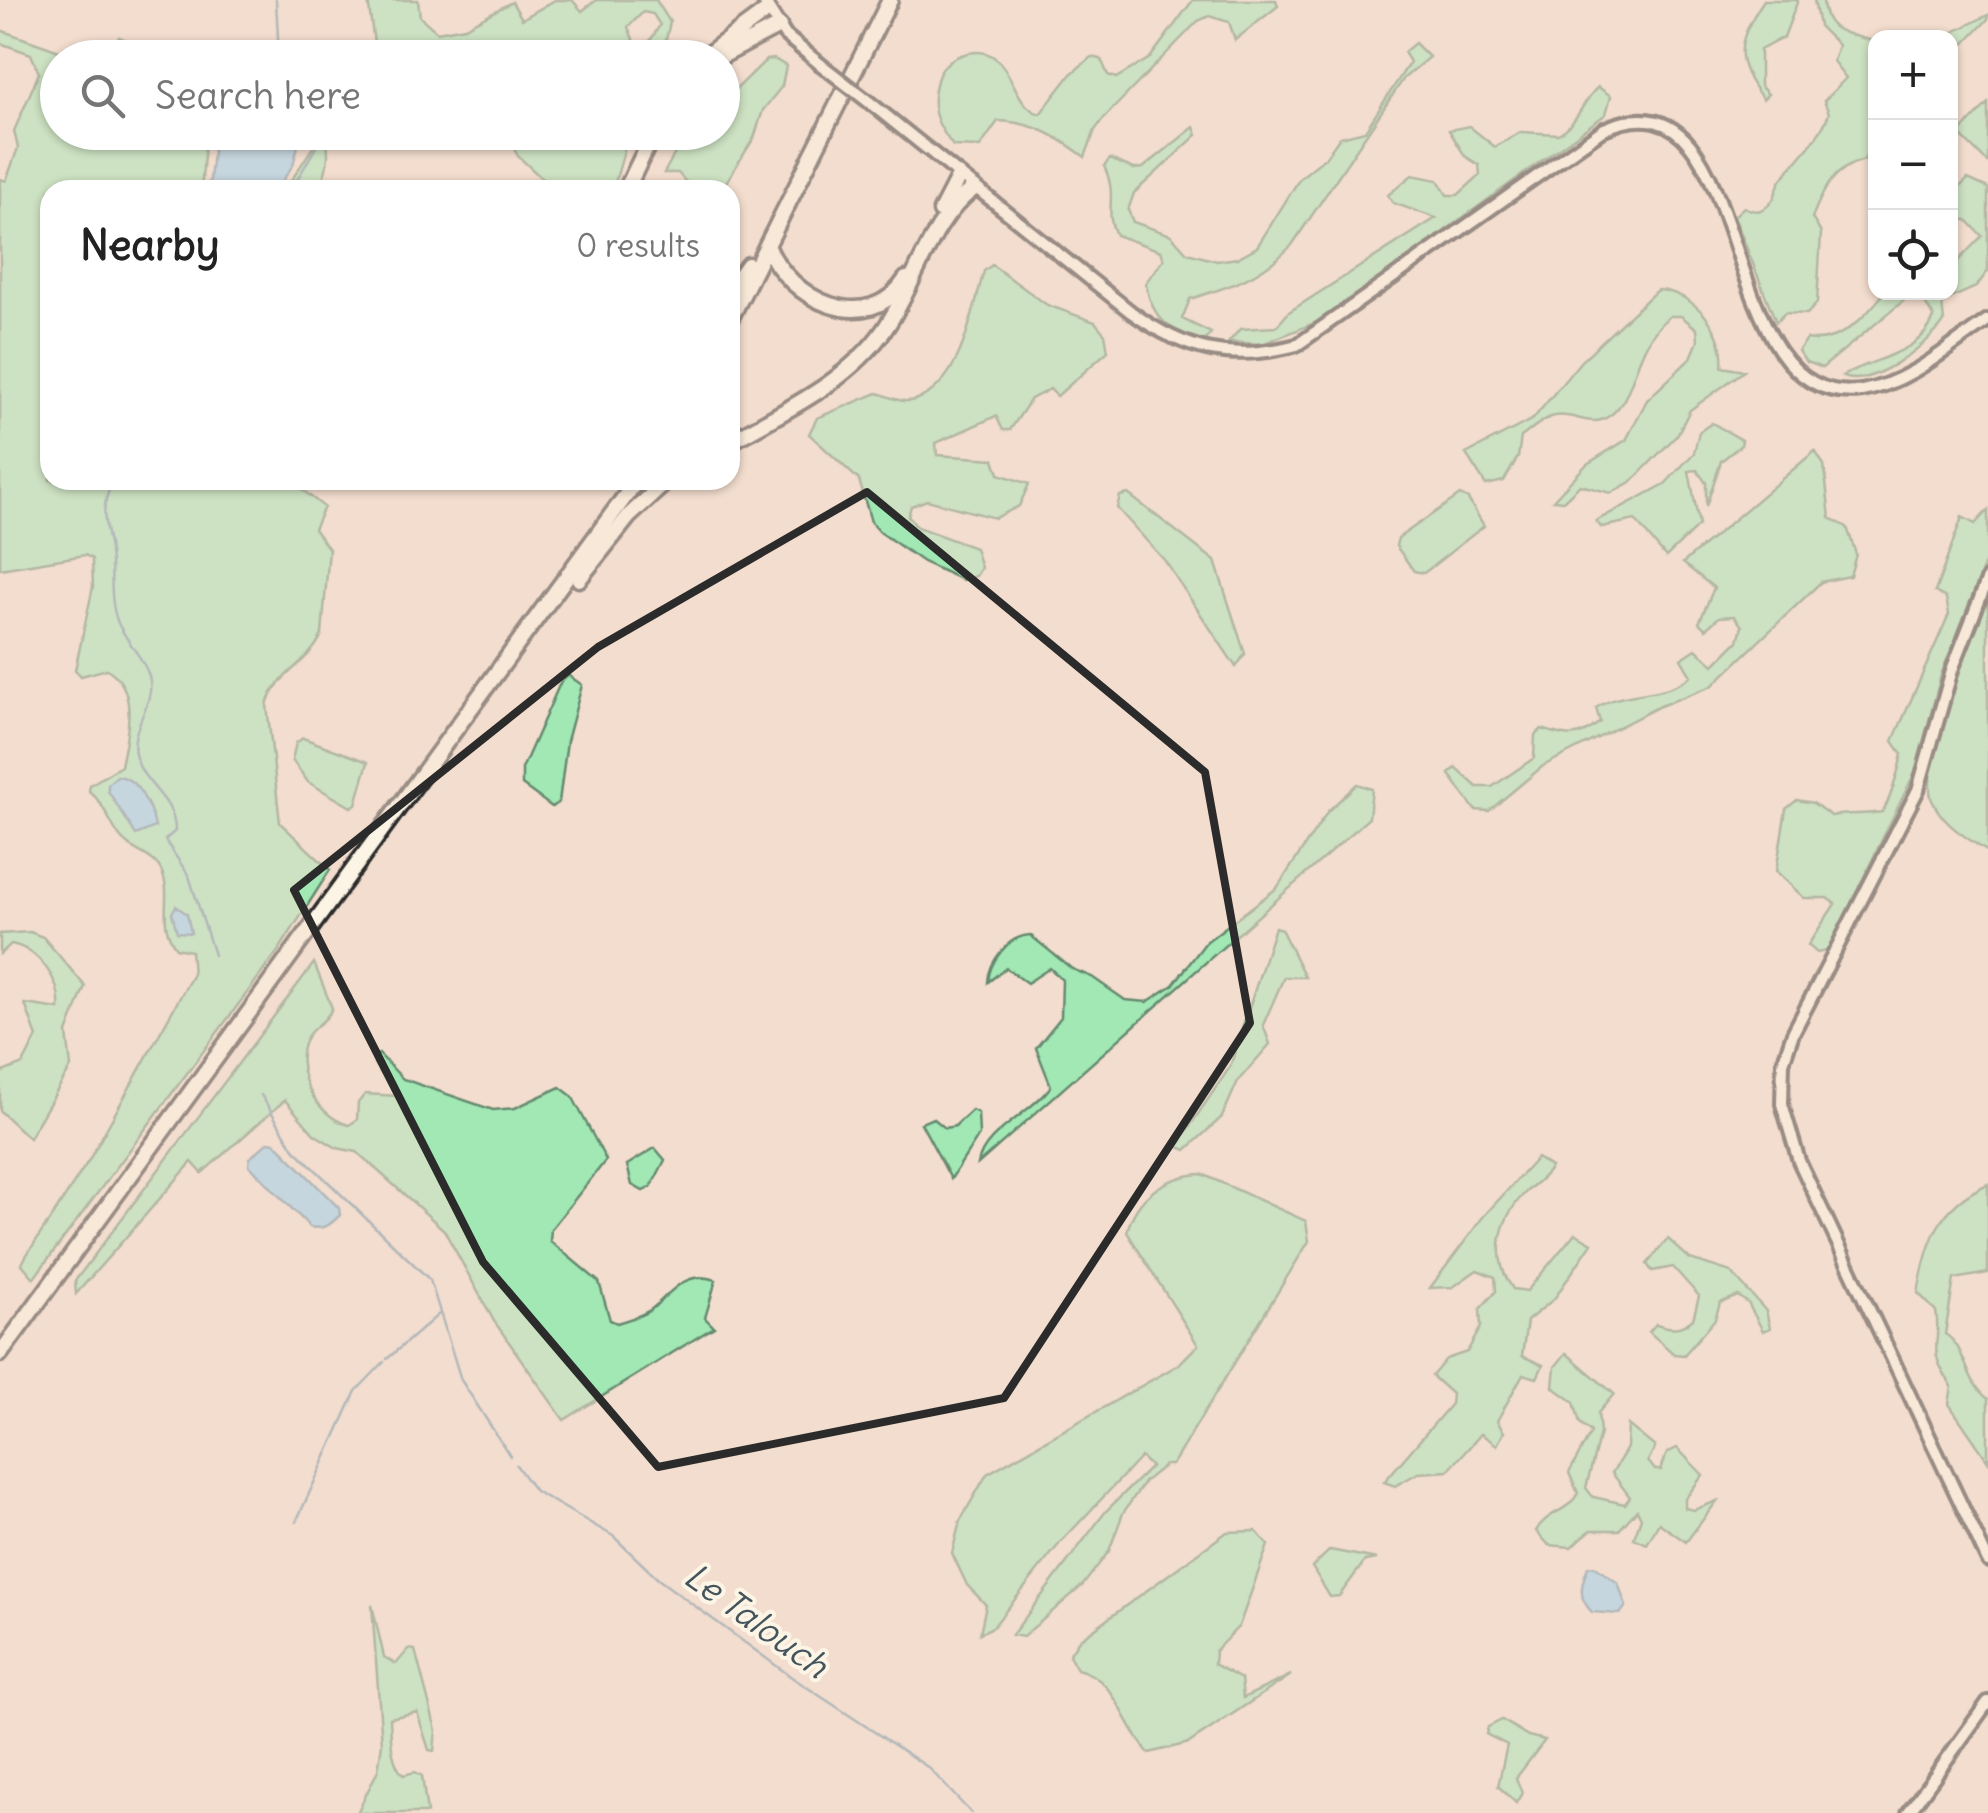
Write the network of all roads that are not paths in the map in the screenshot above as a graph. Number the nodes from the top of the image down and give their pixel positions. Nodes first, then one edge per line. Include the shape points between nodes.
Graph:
1 (890, 0) edge
2 (765, 6) edge
3 (779, 26) junction
4 (724, 40) edge
5 (740, 46) edge
6 (645, 150) edge
7 (655, 150) edge
8 (959, 176) junction
9 (631, 180) edge
10 (641, 180) edge
11 (974, 188) junction
12 (770, 239) junction
13 (740, 275) edge
14 (740, 299) edge
15 (1988, 320) edge
16 (740, 436) edge
17 (629, 490) edge
18 (657, 490) edge
19 (1988, 578) edge
20 (525, 638) junction
21 (0, 1354) edge
22 (1988, 1560) edge
23 (1988, 1702) edge
24 (1908, 1813) edge

1 - 12 highway
2 - 3 street
2 - 4 highway
3 - 5 highway
3 - 8 street, bridge
6 - 9 highway
7 - 10 highway
8 - 11 street
8 - 12 highway via 905,280 876,308 854,311 821,302 774,259
11 - 15 street via 1167,337 1196,350 1262,354 1326,329 1604,129 1627,119 1662,120 1687,141 1743,259 1772,344 1814,383 1848,391 1884,385
11 - 16 highway via 947,213 898,309 866,352 823,388
12 - 13 highway
12 - 14 highway
17 - 20 highway
18 - 20 highway
19 - 22 street via 1952,670 1918,790 1793,1033 1781,1083 1787,1130 1800,1161
20 - 21 highway
23 - 24 street

